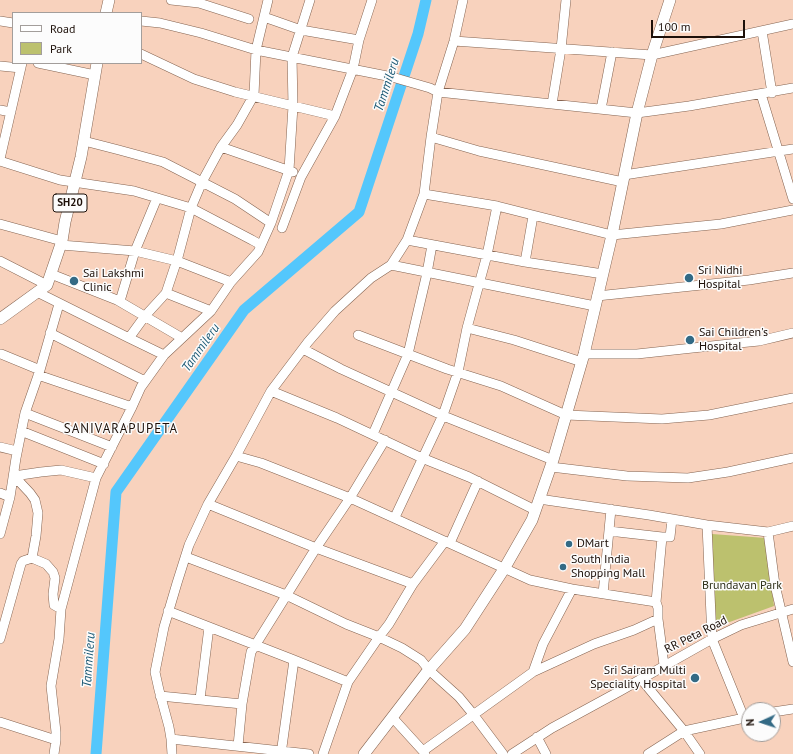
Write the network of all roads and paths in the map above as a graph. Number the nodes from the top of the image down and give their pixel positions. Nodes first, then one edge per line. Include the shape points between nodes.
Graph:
1 (109, 0) edge
2 (171, 0) edge
3 (268, 0) edge
4 (310, 0) edge
5 (372, 0) edge
6 (463, 0) edge
7 (566, 0) edge
8 (670, 0) edge
9 (106, 12) edge
10 (264, 18) junction
11 (248, 19) dead end
12 (0, 21) edge
13 (142, 21) edge
14 (12, 23) edge
15 (793, 24) edge
16 (301, 30) junction
17 (762, 32) junction
18 (359, 40) junction
19 (454, 41) junction
20 (561, 49) junction
21 (256, 50) junction
22 (612, 52) junction
23 (142, 54) edge
24 (652, 55) junction
25 (292, 57) junction
26 (43, 64) edge
27 (97, 64) edge
28 (22, 65) edge
29 (0, 66) edge
30 (353, 69) junction
31 (96, 75) junction
32 (793, 88) edge
33 (434, 90) junction
34 (772, 93) junction
35 (761, 94) junction
36 (254, 96) junction
37 (552, 104) junction
38 (293, 106) junction
39 (601, 109) junction
40 (0, 110) edge
41 (11, 112) junction
42 (637, 113) junction
43 (335, 116) junction
44 (431, 137) junction
45 (84, 141) junction
46 (221, 147) junction
47 (793, 149) edge
48 (779, 151) junction
49 (0, 160) edge
50 (289, 170) junction
51 (301, 177) junction
52 (624, 178) junction
53 (75, 182) junction
54 (202, 182) junction
55 (424, 194) junction
56 (157, 198) junction
57 (793, 199) edge
58 (497, 206) junction
59 (191, 208) junction
60 (793, 210) edge
61 (533, 216) junction
62 (271, 223) junction
63 (0, 224) edge
64 (282, 228) dead end
65 (612, 235) junction
66 (407, 240) junction
67 (61, 243) junction
68 (432, 244) junction
69 (261, 245) junction
70 (135, 251) junction
71 (487, 254) junction
72 (0, 261) edge
73 (177, 261) junction
74 (525, 262) junction
75 (392, 265) junction
76 (427, 273) junction
77 (793, 273) edge
78 (51, 274) junction
79 (603, 274) junction
80 (231, 282) junction
81 (480, 284) junction
82 (47, 285) junction
83 (37, 292) junction
84 (166, 293) junction
85 (120, 301) junction
86 (596, 301) junction
87 (59, 304) junction
88 (211, 311) junction
89 (145, 316) junction
90 (0, 319) edge
91 (467, 328) junction
92 (50, 333) junction
93 (793, 333) edge
94 (358, 335) dead end
95 (129, 338) junction
96 (182, 338) junction
97 (303, 349) junction
98 (1, 354) edge
99 (408, 354) junction
100 (164, 355) junction
101 (583, 358) junction
102 (39, 372) junction
103 (458, 372) junction
104 (145, 381) junction
105 (271, 391) junction
106 (392, 392) junction
107 (793, 398) edge
108 (132, 407) junction
109 (25, 413) junction
110 (443, 415) junction
111 (566, 415) junction
112 (21, 431) junction
113 (373, 434) junction
114 (385, 440) junction
115 (112, 446) junction
116 (0, 447) edge
117 (17, 452) junction
118 (236, 456) junction
119 (422, 458) junction
120 (793, 458) edge
121 (104, 464) junction
122 (552, 464) junction
123 (14, 476) junction
124 (96, 478) junction
125 (478, 481) junction
126 (0, 493) edge
127 (10, 497) junction
128 (350, 498) junction
129 (539, 499) junction
130 (208, 504) junction
131 (611, 509) junction
132 (535, 510) junction
133 (395, 517) junction
134 (672, 519) junction
135 (707, 525) junction
136 (793, 526) edge
137 (609, 531) junction
138 (768, 532) junction
139 (0, 533) edge
140 (662, 537) junction
141 (448, 542) junction
142 (316, 548) junction
143 (186, 557) junction
144 (32, 558) junction
145 (504, 569) junction
146 (413, 584) junction
147 (572, 589) junction
148 (602, 594) junction
149 (286, 595) junction
150 (656, 602) junction
151 (61, 609) junction
152 (793, 609) edge
153 (168, 611) junction
154 (781, 613) junction
155 (658, 619) junction
156 (209, 627) junction
157 (1, 634) edge
158 (379, 636) junction
159 (712, 639) junction
160 (254, 644) junction
161 (792, 657) edge
162 (294, 660) junction
163 (664, 665) junction
164 (429, 670) junction
165 (533, 672) junction
166 (641, 679) junction
167 (348, 682) junction
168 (160, 696) junction
169 (200, 700) junction
170 (242, 704) junction
171 (741, 706) edge
172 (793, 709) edge
173 (781, 711) edge
174 (473, 714) junction
175 (392, 717) junction
176 (741, 718) edge
177 (0, 722) edge
178 (684, 731) junction
179 (537, 737) junction
180 (172, 739) junction
181 (56, 740) junction
182 (238, 746) junction
183 (281, 752) edge
184 (424, 752) edge
185 (54, 754) edge
186 (172, 754) edge
187 (309, 754) edge
188 (323, 754) edge
189 (364, 754) edge
190 (503, 754) edge
191 (512, 754) edge
192 (546, 754) edge
193 (648, 754) edge
194 (700, 754) edge

1 - 9 main road
2 - 11 street via 199,4
3 - 10 street
4 - 16 street
5 - 18 street
6 - 19 street
7 - 20 street
8 - 24 main road
10 - 16 street
10 - 21 street
12 - 14 street
13 - 21 street via 201,33
15 - 17 street
16 - 18 street
16 - 25 street
17 - 24 street
17 - 34 street
18 - 30 street
19 - 20 street
19 - 33 street
20 - 22 street
20 - 37 street
21 - 25 street
21 - 36 street
22 - 24 street
22 - 39 street
23 - 36 street via 194,79
24 - 42 main road
25 - 30 street
25 - 38 street
26 - 31 street
27 - 31 main road, SH20
28 - 29 street
28 - 41 street
30 - 33 street via 392,77
30 - 43 street
31 - 45 main road, SH20
32 - 34 street
33 - 37 street
33 - 44 street
34 - 35 street
35 - 42 street
35 - 48 street
36 - 38 street
36 - 46 street
37 - 39 street
38 - 43 street
38 - 50 street
39 - 42 street
40 - 41 street
41 - 49 street
42 - 52 main road
43 - 51 street
44 - 52 street via 479,151
44 - 55 street
45 - 53 main road, SH20
45 - 54 street via 163,162
46 - 50 street
46 - 54 street
47 - 48 street
48 - 52 street
48 - 57 street
49 - 53 street via 60,180
50 - 51 street
50 - 62 street
51 - 64 street
52 - 65 main road
53 - 56 street via 134,191
53 - 67 main road, SH20
54 - 59 street
54 - 62 street via 235,198
55 - 58 street
55 - 66 street
56 - 59 street
56 - 70 street
58 - 61 street
58 - 71 street
59 - 69 street
59 - 73 street
60 - 65 street via 721,224
61 - 65 street
61 - 74 street
62 - 69 street
63 - 67 street
65 - 79 main road
66 - 68 street
66 - 75 street
67 - 70 street
67 - 78 main road, SH20
68 - 71 street
68 - 76 street
69 - 80 street via 258,252
70 - 73 street
70 - 85 street
71 - 74 street
71 - 81 street
72 - 82 street
73 - 80 street
73 - 84 street
74 - 79 street
75 - 76 street
75 - 97 street via 371,278 335,311
76 - 81 street
76 - 99 street
77 - 86 street
78 - 82 main road, SH20
78 - 85 street
79 - 86 main road
80 - 88 street
81 - 86 street
81 - 91 street
82 - 83 main road
83 - 87 street
83 - 90 main road
84 - 88 street
84 - 89 street
85 - 89 street
86 - 101 main road
87 - 92 street
87 - 95 street
88 - 96 street
89 - 95 street
89 - 96 street
91 - 101 street
91 - 103 street
92 - 102 street
92 - 104 street
93 - 101 street via 759,341
94 - 99 street
95 - 100 street
96 - 100 street
97 - 105 street
97 - 106 street
98 - 102 street
99 - 103 street
99 - 106 street
100 - 104 street
101 - 111 main road
102 - 108 street
102 - 109 street
103 - 110 street
103 - 111 street via 501,386
104 - 108 street
105 - 113 street
105 - 118 street
106 - 110 street
106 - 113 street
107 - 111 street via 709,415 662,419
108 - 115 street
109 - 112 street
109 - 115 street
110 - 119 street
110 - 122 street
111 - 122 main road
112 - 117 street
112 - 121 street
113 - 114 street
114 - 119 street
114 - 128 street
115 - 121 street
116 - 117 street
117 - 123 street
118 - 128 street via 261,463
118 - 130 street
119 - 125 street
119 - 133 street
120 - 122 street via 688,478 627,476
121 - 124 street
122 - 129 main road
123 - 124 street via 61,470
123 - 127 street
123 - 144 street via 35,500 38,513
124 - 151 street
125 - 132 street
125 - 141 street
126 - 127 street
127 - 139 street
128 - 133 street
128 - 142 street
129 - 131 street
129 - 132 main road
130 - 142 street
130 - 143 street
131 - 134 street
131 - 137 street
132 - 145 main road
133 - 141 street
134 - 135 street
134 - 140 street via 670,537
135 - 138 street
135 - 159 street
136 - 138 street
137 - 140 street
137 - 148 street
138 - 154 street
140 - 150 street
141 - 145 street
141 - 146 street
142 - 146 street
142 - 149 street
143 - 149 street
143 - 153 street
144 - 151 street via 46,564 53,572 54,605
144 - 157 street via 21,564
145 - 147 street via 530,580
145 - 164 main road via 465,629
146 - 158 street
147 - 148 street
147 - 165 street via 543,644
148 - 150 street
149 - 158 street via 346,624
149 - 160 street
150 - 155 street
151 - 181 street via 51,686
152 - 154 street, RR Peta Road
153 - 156 street
153 - 168 street via 155,672
154 - 159 street, RR Peta Road via 741,625
154 - 161 street
155 - 163 street
155 - 165 street
156 - 160 street
156 - 169 street
158 - 164 street via 420,660
158 - 167 street
159 - 163 street, RR Peta Road
159 - 171 street
160 - 162 street
160 - 170 street
162 - 167 street
162 - 183 street
163 - 166 street, RR Peta Road
164 - 174 street via 460,698
164 - 175 main road
165 - 174 street
166 - 178 street
166 - 179 street, RR Peta Road
167 - 188 street
168 - 169 street
168 - 180 street
169 - 170 street
170 - 182 street
172 - 173 street
174 - 184 street
174 - 190 street
175 - 184 street
175 - 189 main road
176 - 178 street
177 - 181 street
178 - 193 street
178 - 194 street
179 - 191 street, RR Peta Road
179 - 192 street
180 - 182 street
180 - 186 street
181 - 185 street
182 - 183 street
183 - 187 street

